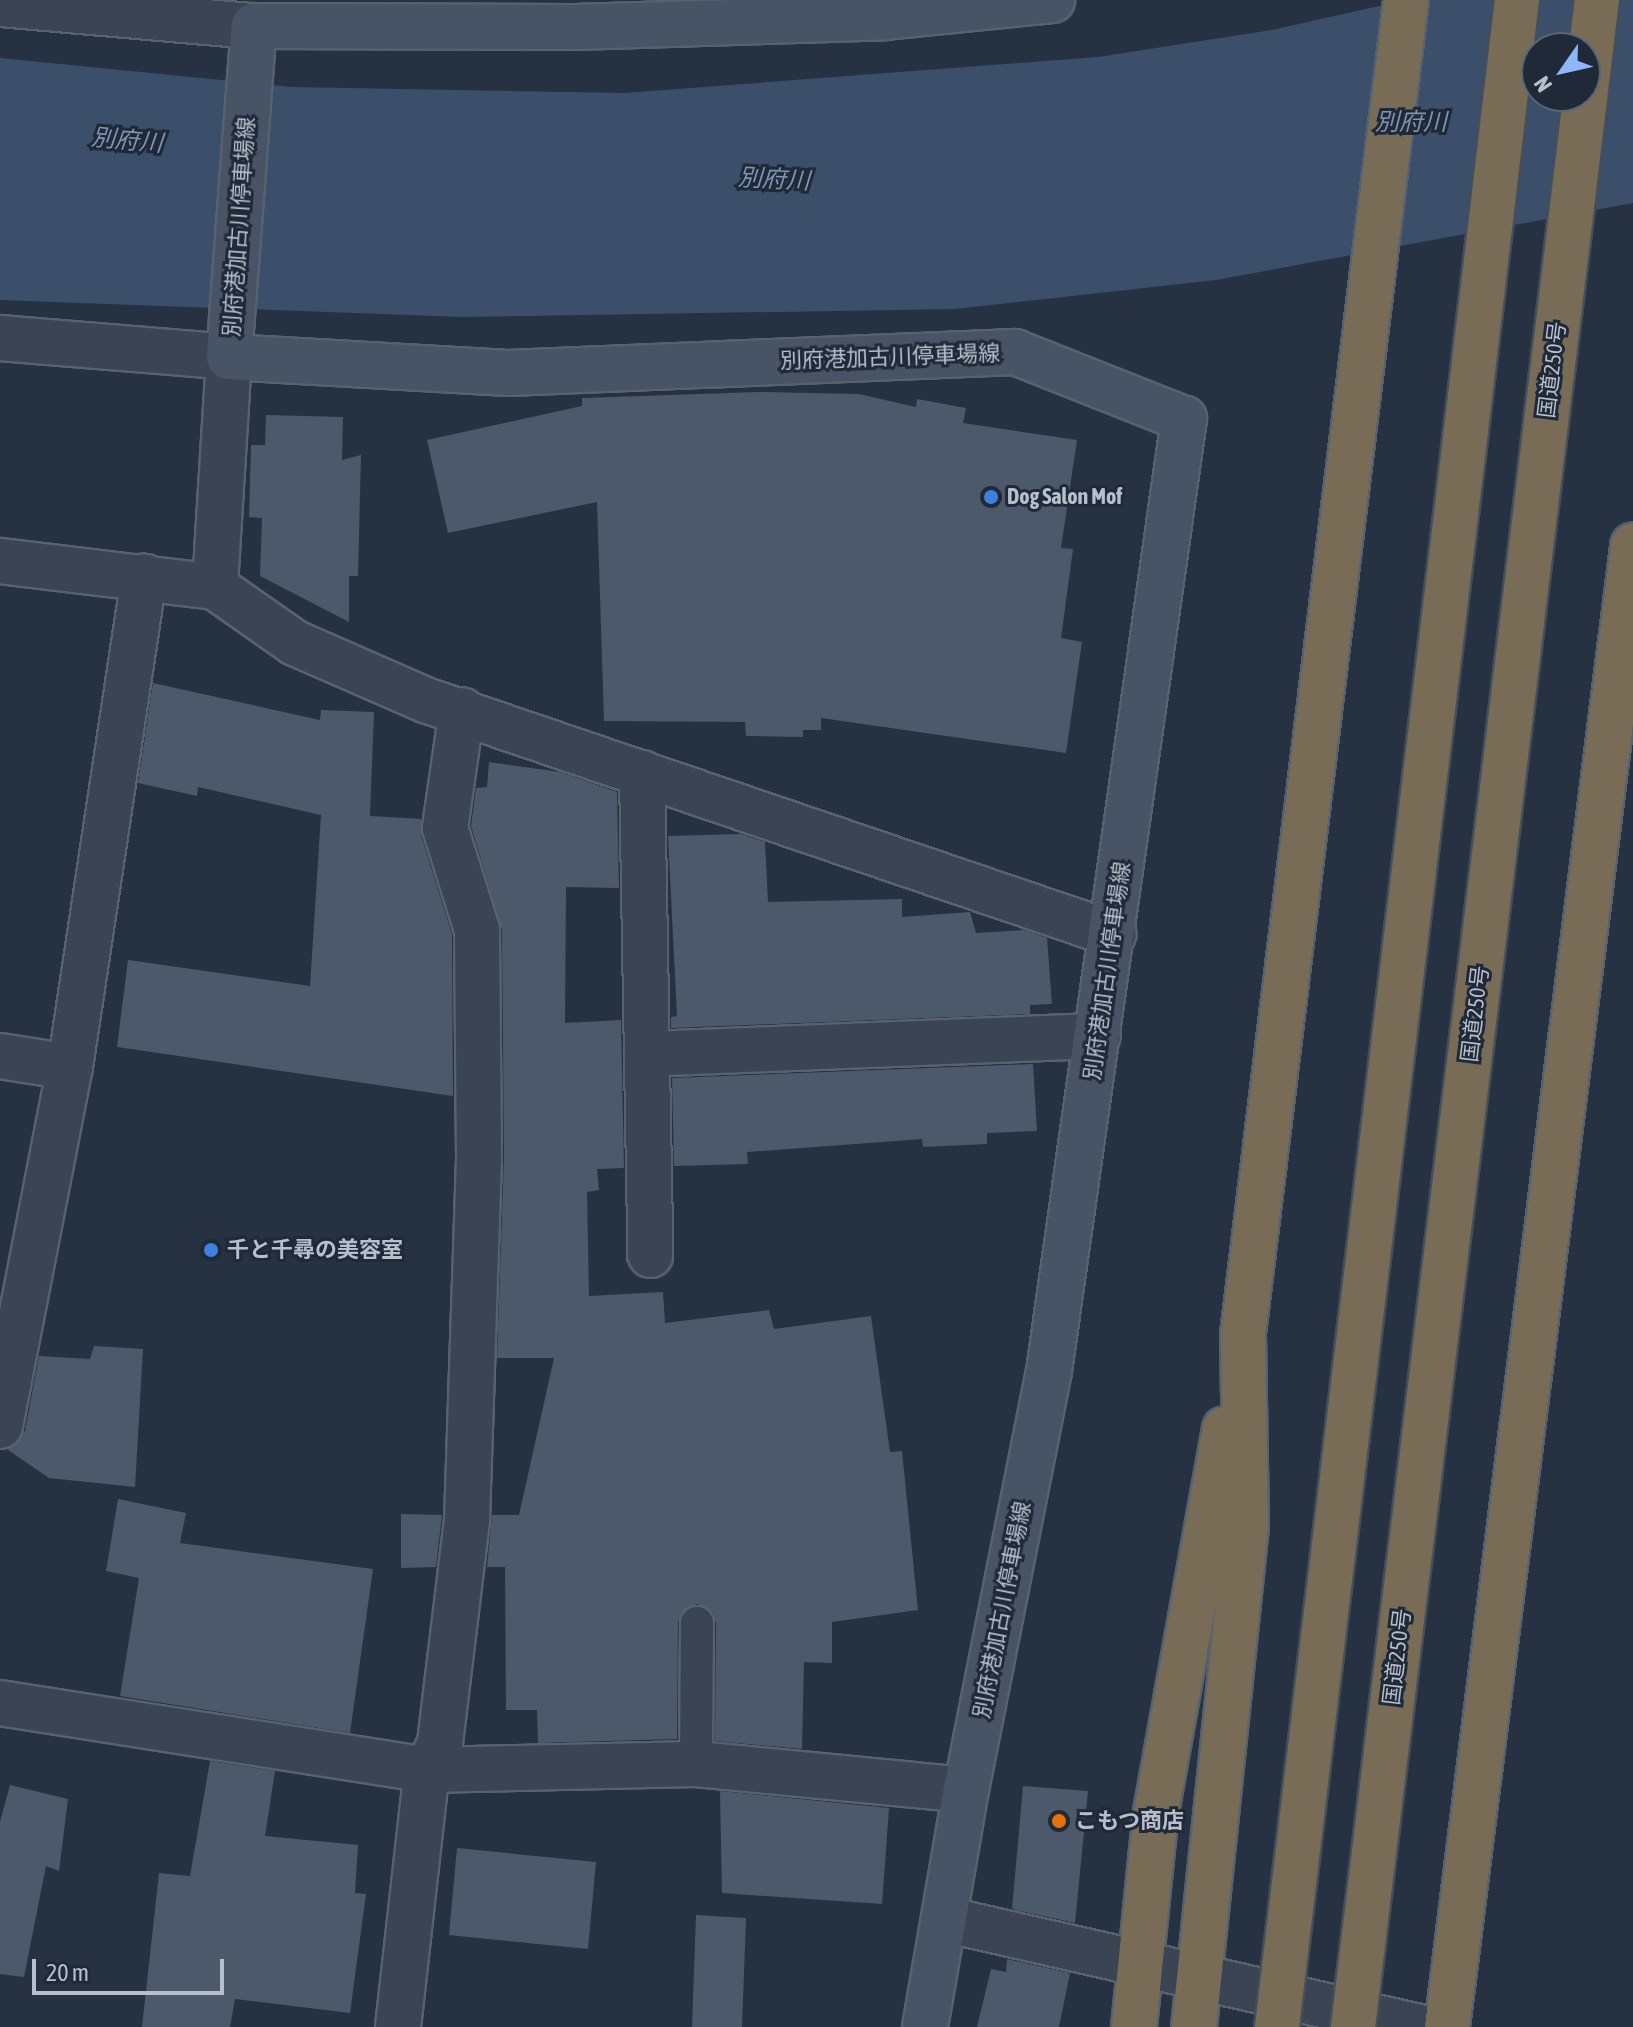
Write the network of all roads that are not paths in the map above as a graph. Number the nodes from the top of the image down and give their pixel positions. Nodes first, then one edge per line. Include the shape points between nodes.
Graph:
1 (1052, 0) edge
2 (1406, 0) edge
3 (1517, 0) edge
4 (1597, 0) edge
5 (0, 4) edge
6 (252, 41) junction
7 (0, 338) edge
8 (230, 344) junction
9 (1633, 546) edge
10 (0, 561) edge
11 (144, 577) junction
12 (215, 587) junction
13 (462, 710) junction
14 (642, 773) junction
15 (1113, 934) junction
16 (1098, 1036) junction
17 (647, 1054) junction
18 (0, 1056) edge
19 (70, 1067) junction
20 (650, 1255) dead end
21 (1243, 1334) junction
22 (0, 1426) edge
23 (697, 1623) dead end
24 (0, 1703) edge
25 (696, 1764) junction
26 (427, 1770) junction
27 (966, 1790) junction
28 (944, 1919) junction
29 (1141, 1963) junction
30 (1200, 1976) junction
31 (398, 2027) edge
32 (925, 2027) edge
33 (1134, 2027) edge
34 (1194, 2027) edge
35 (1277, 2027) edge
36 (1353, 2027) edge
37 (1419, 2027) edge
38 (1447, 2027) edge

1 - 6 main road via 871,18
2 - 21 highway
3 - 35 highway, bridge
4 - 36 highway, 国道250号, bridge
5 - 6 street
6 - 8 main road, 別府港加古川停車場線
7 - 8 street
8 - 12 street
8 - 15 main road, 別府港加古川停車場線 via 508,373 1015,352 1184,419
9 - 38 highway
10 - 11 street
11 - 12 street
11 - 19 street
12 - 13 street via 295,643 428,701
13 - 14 street
13 - 26 street via 445,828 477,930 479,1158 467,1520 440,1743
14 - 15 street
14 - 17 street
15 - 16 main road, 別府港加古川停車場線
16 - 17 street
16 - 27 main road, 別府港加古川停車場線 via 1049,1371
17 - 20 street
18 - 19 street
19 - 22 street
21 - 29 highway via 1156,1812
21 - 30 highway via 1246,1526
23 - 25 lane
24 - 26 street
25 - 26 street
25 - 27 street
26 - 31 street
27 - 28 main road, 別府港加古川停車場線
28 - 29 street
28 - 32 main road, 別府港加古川停車場線
29 - 30 street
29 - 33 highway
30 - 34 highway
30 - 37 street

